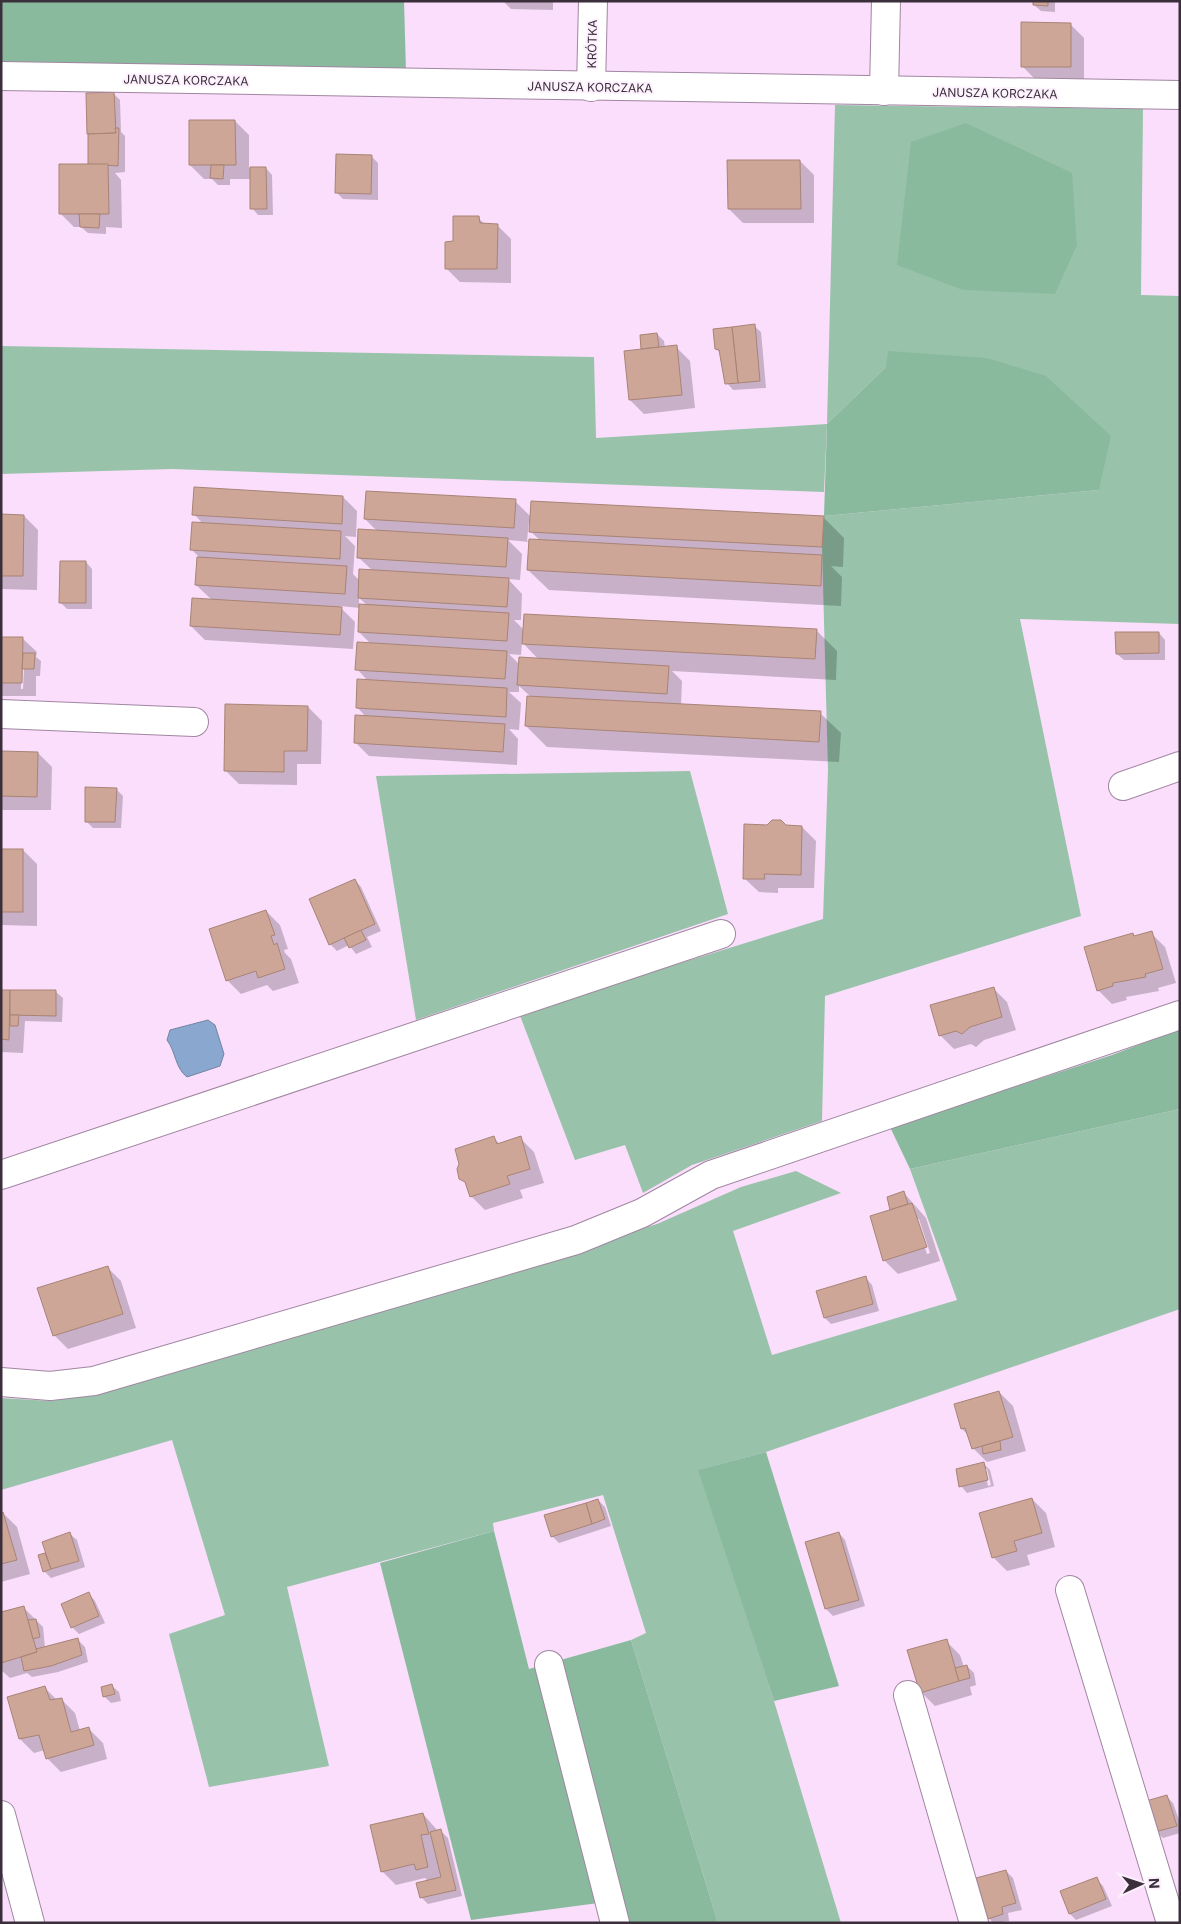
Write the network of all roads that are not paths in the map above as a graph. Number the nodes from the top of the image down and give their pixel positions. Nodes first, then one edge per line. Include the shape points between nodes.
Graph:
1 (593, 1) edge
2 (886, 1) edge
3 (1, 76) edge
4 (591, 87) junction
5 (884, 91) junction
6 (1180, 95) edge
7 (1, 714) edge
8 (194, 722) dead end
9 (1180, 766) edge
10 (1124, 786) dead end
11 (721, 934) dead end
12 (1180, 1015) edge
13 (1, 1175) edge
14 (1, 1382) edge
15 (1070, 1590) dead end
16 (549, 1665) dead end
17 (908, 1694) dead end
18 (1, 1815) edge
19 (30, 1923) edge
20 (615, 1923) edge
21 (974, 1923) edge
22 (1171, 1923) edge

1 - 4 street, KRÓTKA
2 - 5 street
3 - 4 street, JANUSZA KORCZAKA
4 - 5 street, JANUSZA KORCZAKA
5 - 6 street, JANUSZA KORCZAKA
7 - 8 street
9 - 10 street
11 - 13 street
12 - 14 street via 711,1175 642,1213 576,1240 94,1381 50,1386
15 - 22 street
16 - 20 street
17 - 21 street
18 - 19 street

